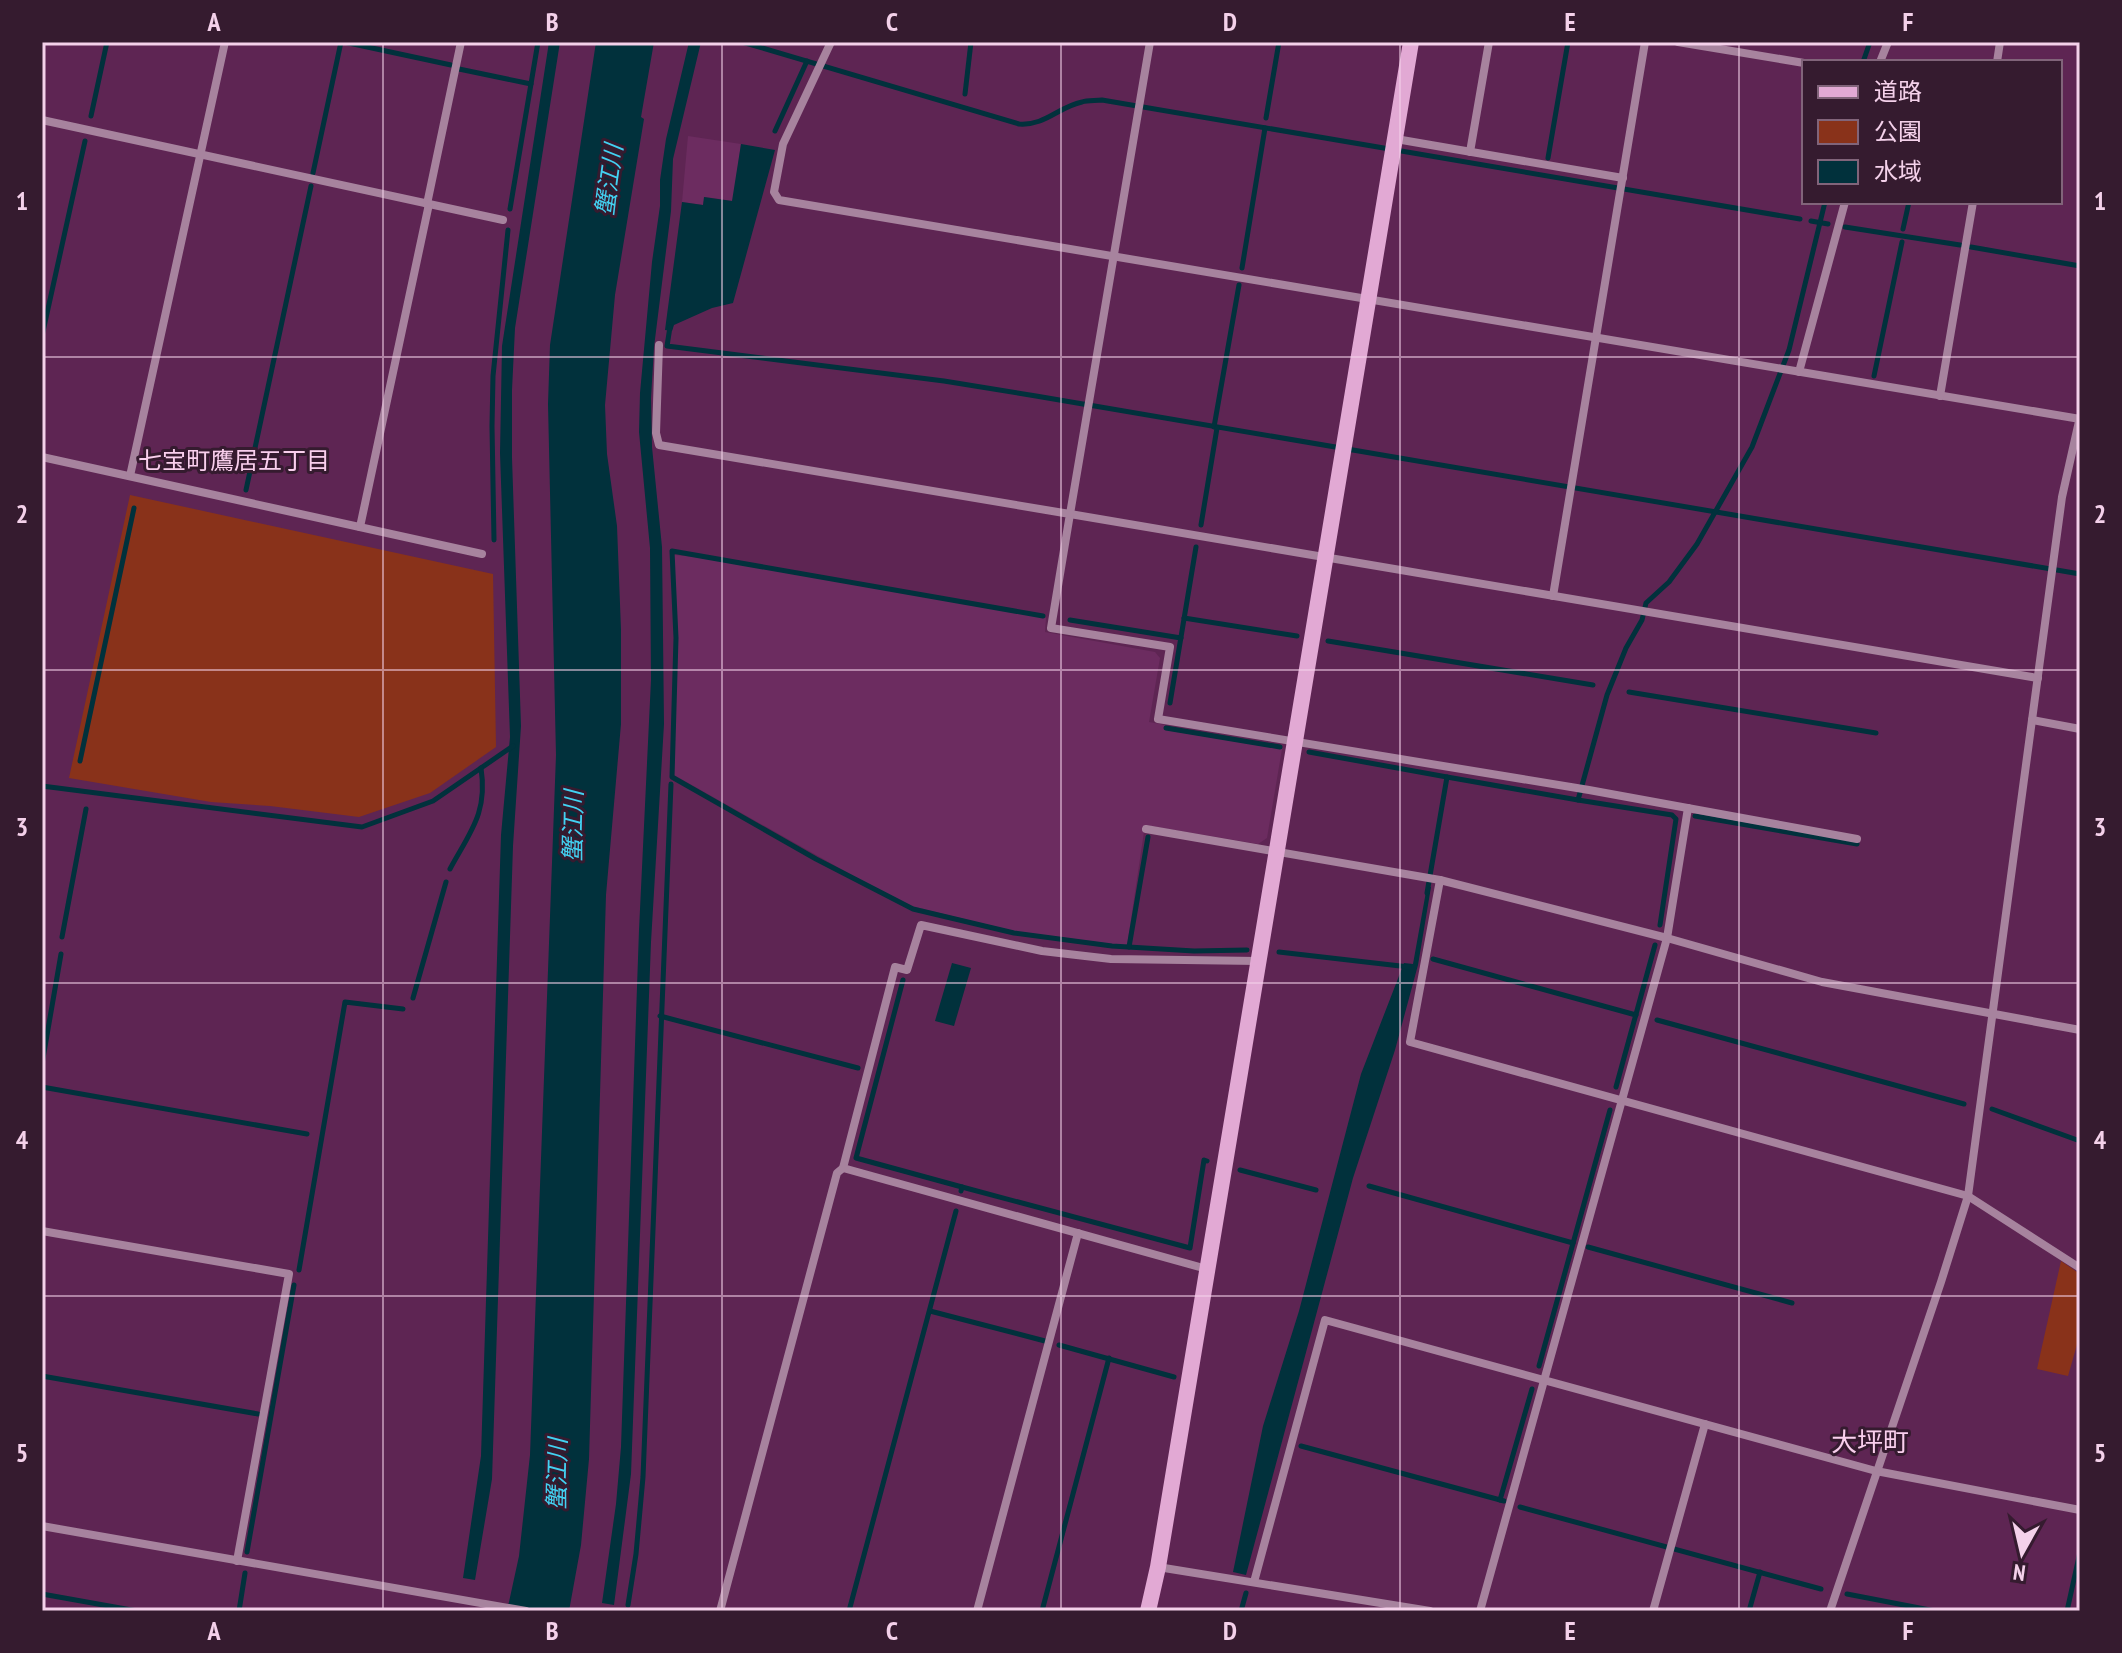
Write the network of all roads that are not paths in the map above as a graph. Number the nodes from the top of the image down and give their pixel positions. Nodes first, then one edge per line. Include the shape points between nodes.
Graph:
1 (225, 42) edge
2 (461, 42) edge
3 (831, 42) edge
4 (1150, 42) edge
5 (1411, 42) edge
6 (1489, 42) edge
7 (1645, 42) edge
8 (1678, 42) edge
9 (1802, 63) edge
10 (42, 120) edge
11 (1394, 146) junction
12 (1470, 152) junction
13 (200, 155) junction
14 (1621, 186) junction
15 (428, 204) junction
16 (1844, 204) edge
17 (1973, 204) edge
18 (503, 220) dead end
19 (1115, 255) junction
20 (1368, 298) junction
21 (1596, 337) junction
22 (659, 345) dead end
23 (1794, 372) junction
24 (1940, 396) junction
25 (2080, 418) edge
26 (42, 457) edge
27 (130, 476) junction
28 (1070, 514) junction
29 (360, 527) junction
30 (482, 554) dead end
31 (1326, 557) junction
32 (1553, 596) junction
33 (2038, 678) junction
34 (2032, 720) junction
35 (2080, 729) edge
36 (1295, 742) junction
37 (1688, 808) junction
38 (1146, 829) dead end
39 (1857, 839) dead end
40 (1277, 852) junction
41 (1434, 879) junction
42 (1667, 938) junction
43 (1259, 961) junction
44 (1992, 1013) junction
45 (2080, 1030) edge
46 (1621, 1101) junction
47 (843, 1168) junction
48 (1968, 1196) junction
49 (42, 1231) edge
50 (1078, 1233) junction
51 (2080, 1268) edge
52 (1207, 1269) junction
53 (1545, 1380) junction
54 (1705, 1424) junction
55 (1876, 1471) junction
56 (2080, 1510) edge
57 (42, 1526) edge
58 (237, 1561) junction
59 (1158, 1567) junction
60 (1254, 1582) junction
61 (526, 1611) edge
62 (720, 1611) edge
63 (977, 1611) edge
64 (1148, 1611) edge
65 (1430, 1611) edge
66 (1480, 1611) edge
67 (1653, 1611) edge
68 (1830, 1611) edge

1 - 13 street
2 - 15 street
3 - 19 street via 783,144 774,192 779,200
4 - 19 street
5 - 11 street
6 - 12 street
7 - 14 street
8 - 9 street
10 - 13 street
11 - 12 street
11 - 20 street
12 - 14 street
13 - 15 street
13 - 27 street
14 - 21 street
15 - 18 street
15 - 29 street
16 - 23 street
17 - 24 street
19 - 20 street
19 - 28 street
20 - 21 street
20 - 31 street
21 - 23 street
21 - 32 street
22 - 28 street via 659,445
23 - 24 street
24 - 25 street
25 - 33 street via 2062,497
26 - 27 street
27 - 29 street
28 - 31 street
28 - 36 street via 1051,628 1170,647 1158,719
29 - 30 street
31 - 32 street
31 - 36 street
32 - 33 street
33 - 34 street
34 - 35 street
34 - 44 street
36 - 37 street
36 - 40 street
37 - 39 street
37 - 42 street
38 - 40 street
40 - 41 street
40 - 43 street
41 - 42 street
41 - 46 street via 1410,1042
42 - 44 street via 1822,982
42 - 46 street
43 - 47 street via 1111,959 1042,951 921,925 907,970 895,967
43 - 52 street
44 - 45 street
44 - 48 street
46 - 48 street
46 - 53 street
47 - 50 street
47 - 62 street via 837,1173
48 - 51 street
48 - 55 street
49 - 58 street via 289,1274
50 - 52 street
50 - 63 street
52 - 59 street
53 - 54 street
53 - 60 street via 1325,1320
53 - 66 street
54 - 55 street
54 - 67 street
55 - 56 street
55 - 68 street
57 - 58 street
58 - 61 street
59 - 60 street
59 - 64 street
60 - 65 street

